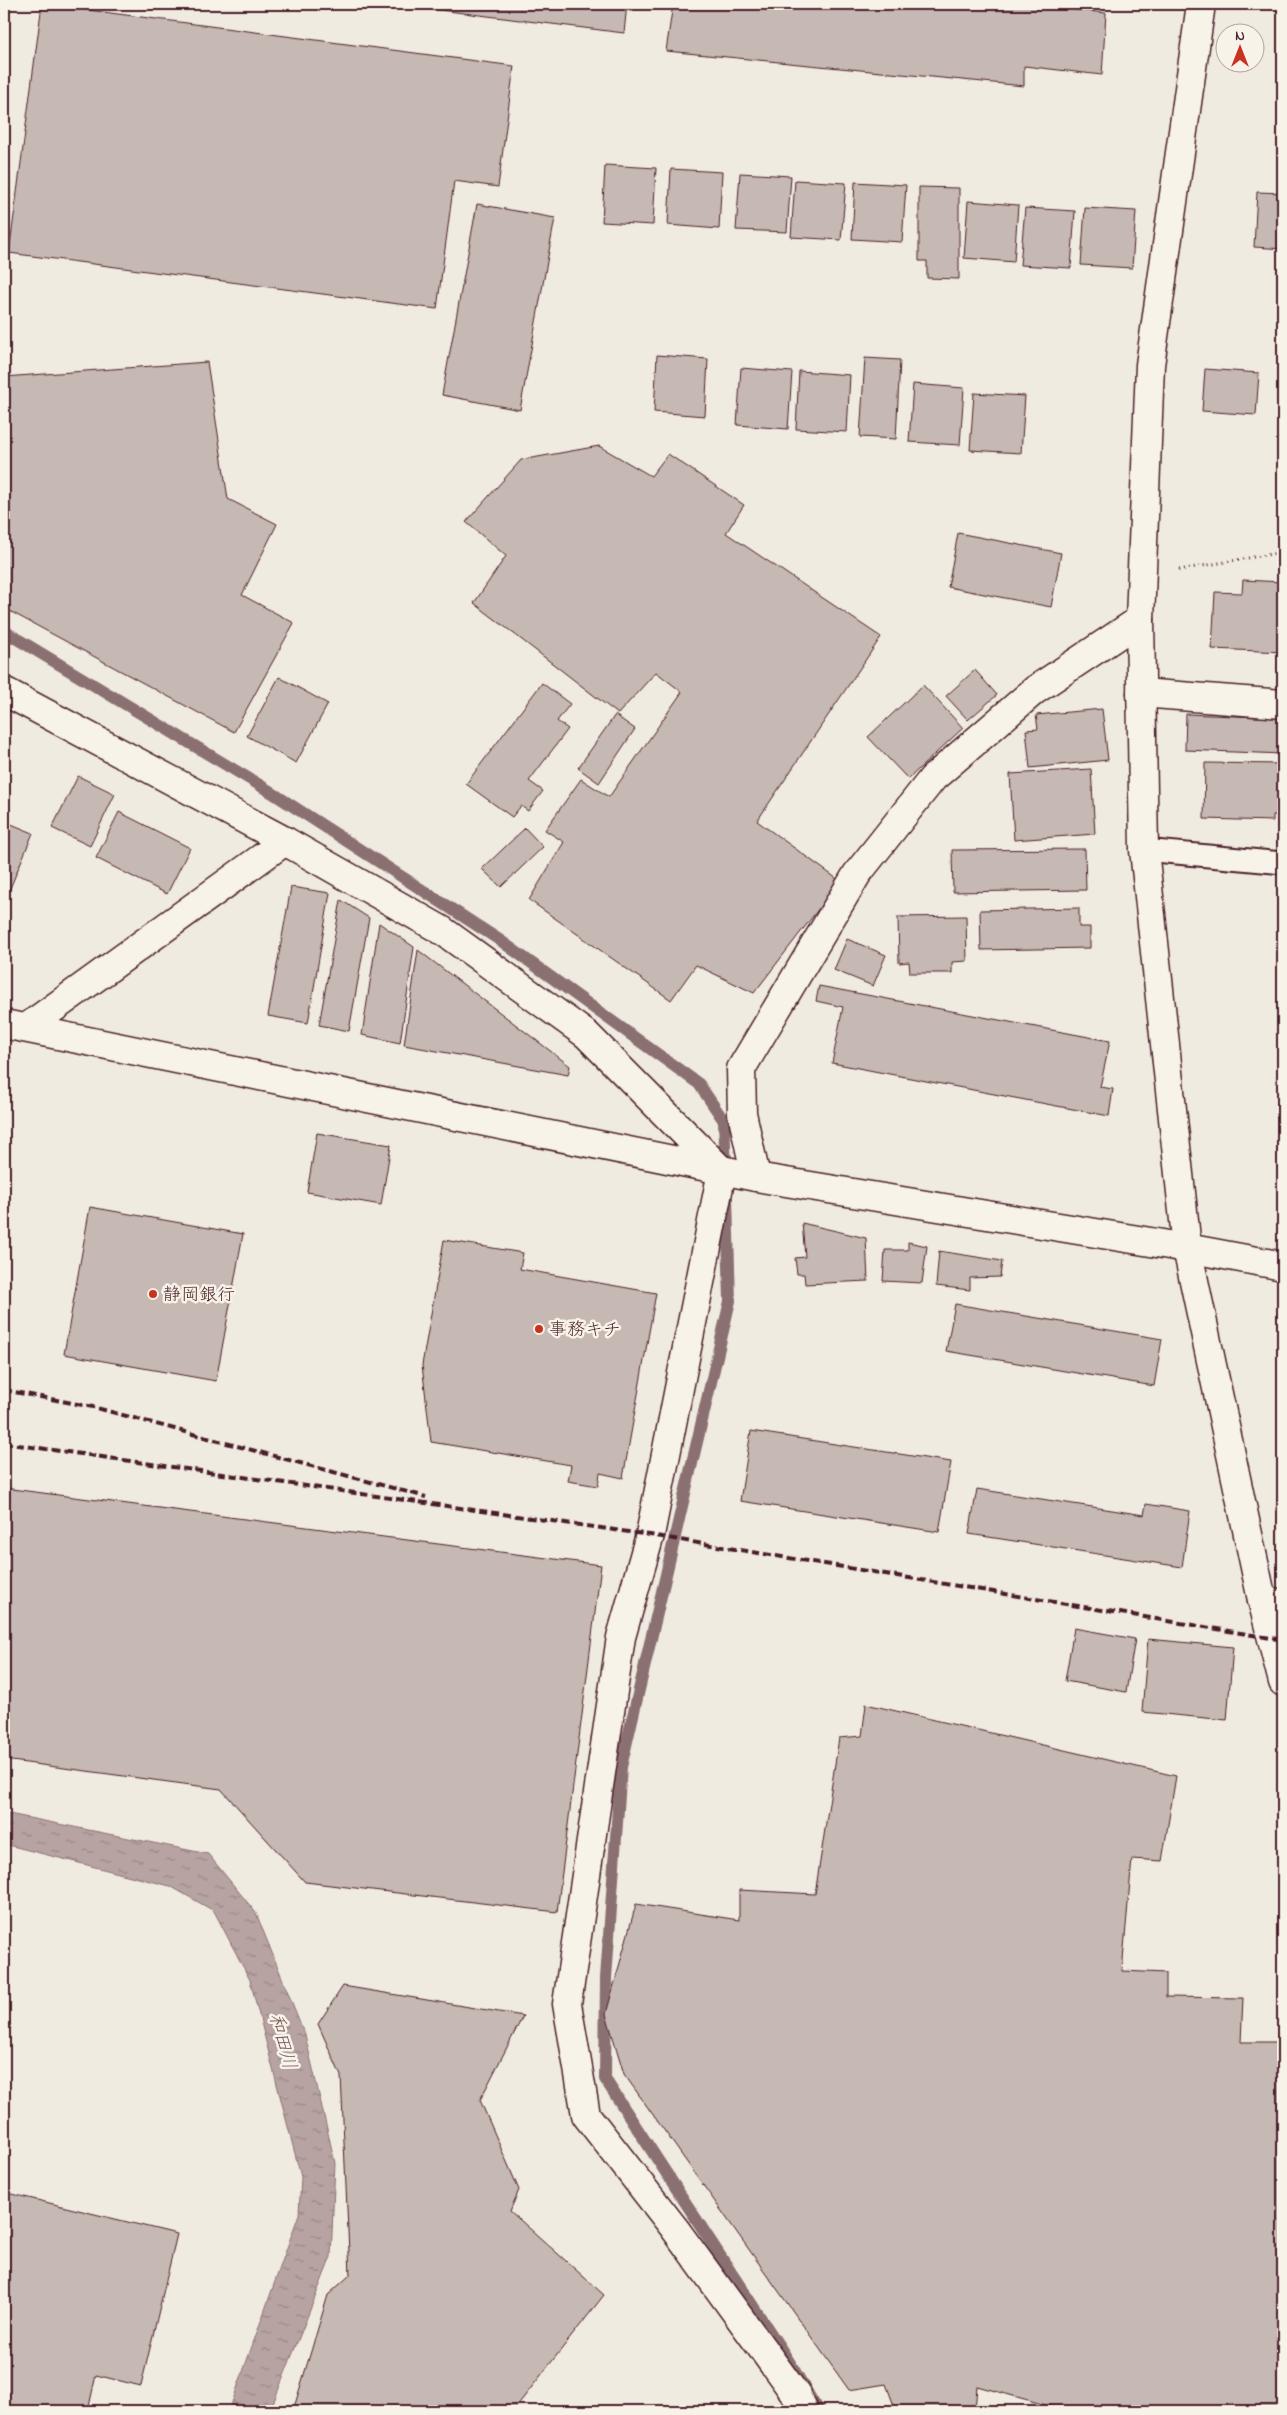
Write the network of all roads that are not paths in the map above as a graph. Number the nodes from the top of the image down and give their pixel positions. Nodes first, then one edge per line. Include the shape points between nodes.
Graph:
1 (1201, 4) edge
2 (1140, 620) junction
3 (4, 690) edge
4 (1141, 693) junction
5 (1283, 704) edge
6 (285, 841) junction
7 (1144, 850) junction
8 (1283, 863) edge
9 (15, 1026) edge
10 (722, 1171) junction
11 (756, 1178) junction
12 (1187, 1248) junction
13 (1283, 1266) edge
14 (1273, 1602) edge
15 (1283, 1682) edge
16 (804, 2411) edge

1 - 2 street via 1150,365
2 - 4 street
2 - 11 street via 1035,690 933,778 857,874 741,1069 742,1113
3 - 6 street
4 - 5 street
4 - 7 street
6 - 9 street
6 - 10 street via 443,932 587,1035
7 - 8 lane
7 - 12 street
9 - 10 street
10 - 11 street
10 - 16 street via 650,1535 620,1637 567,2004 586,2115 675,2229 796,2395
11 - 12 street
12 - 13 street
12 - 14 street
14 - 15 street

